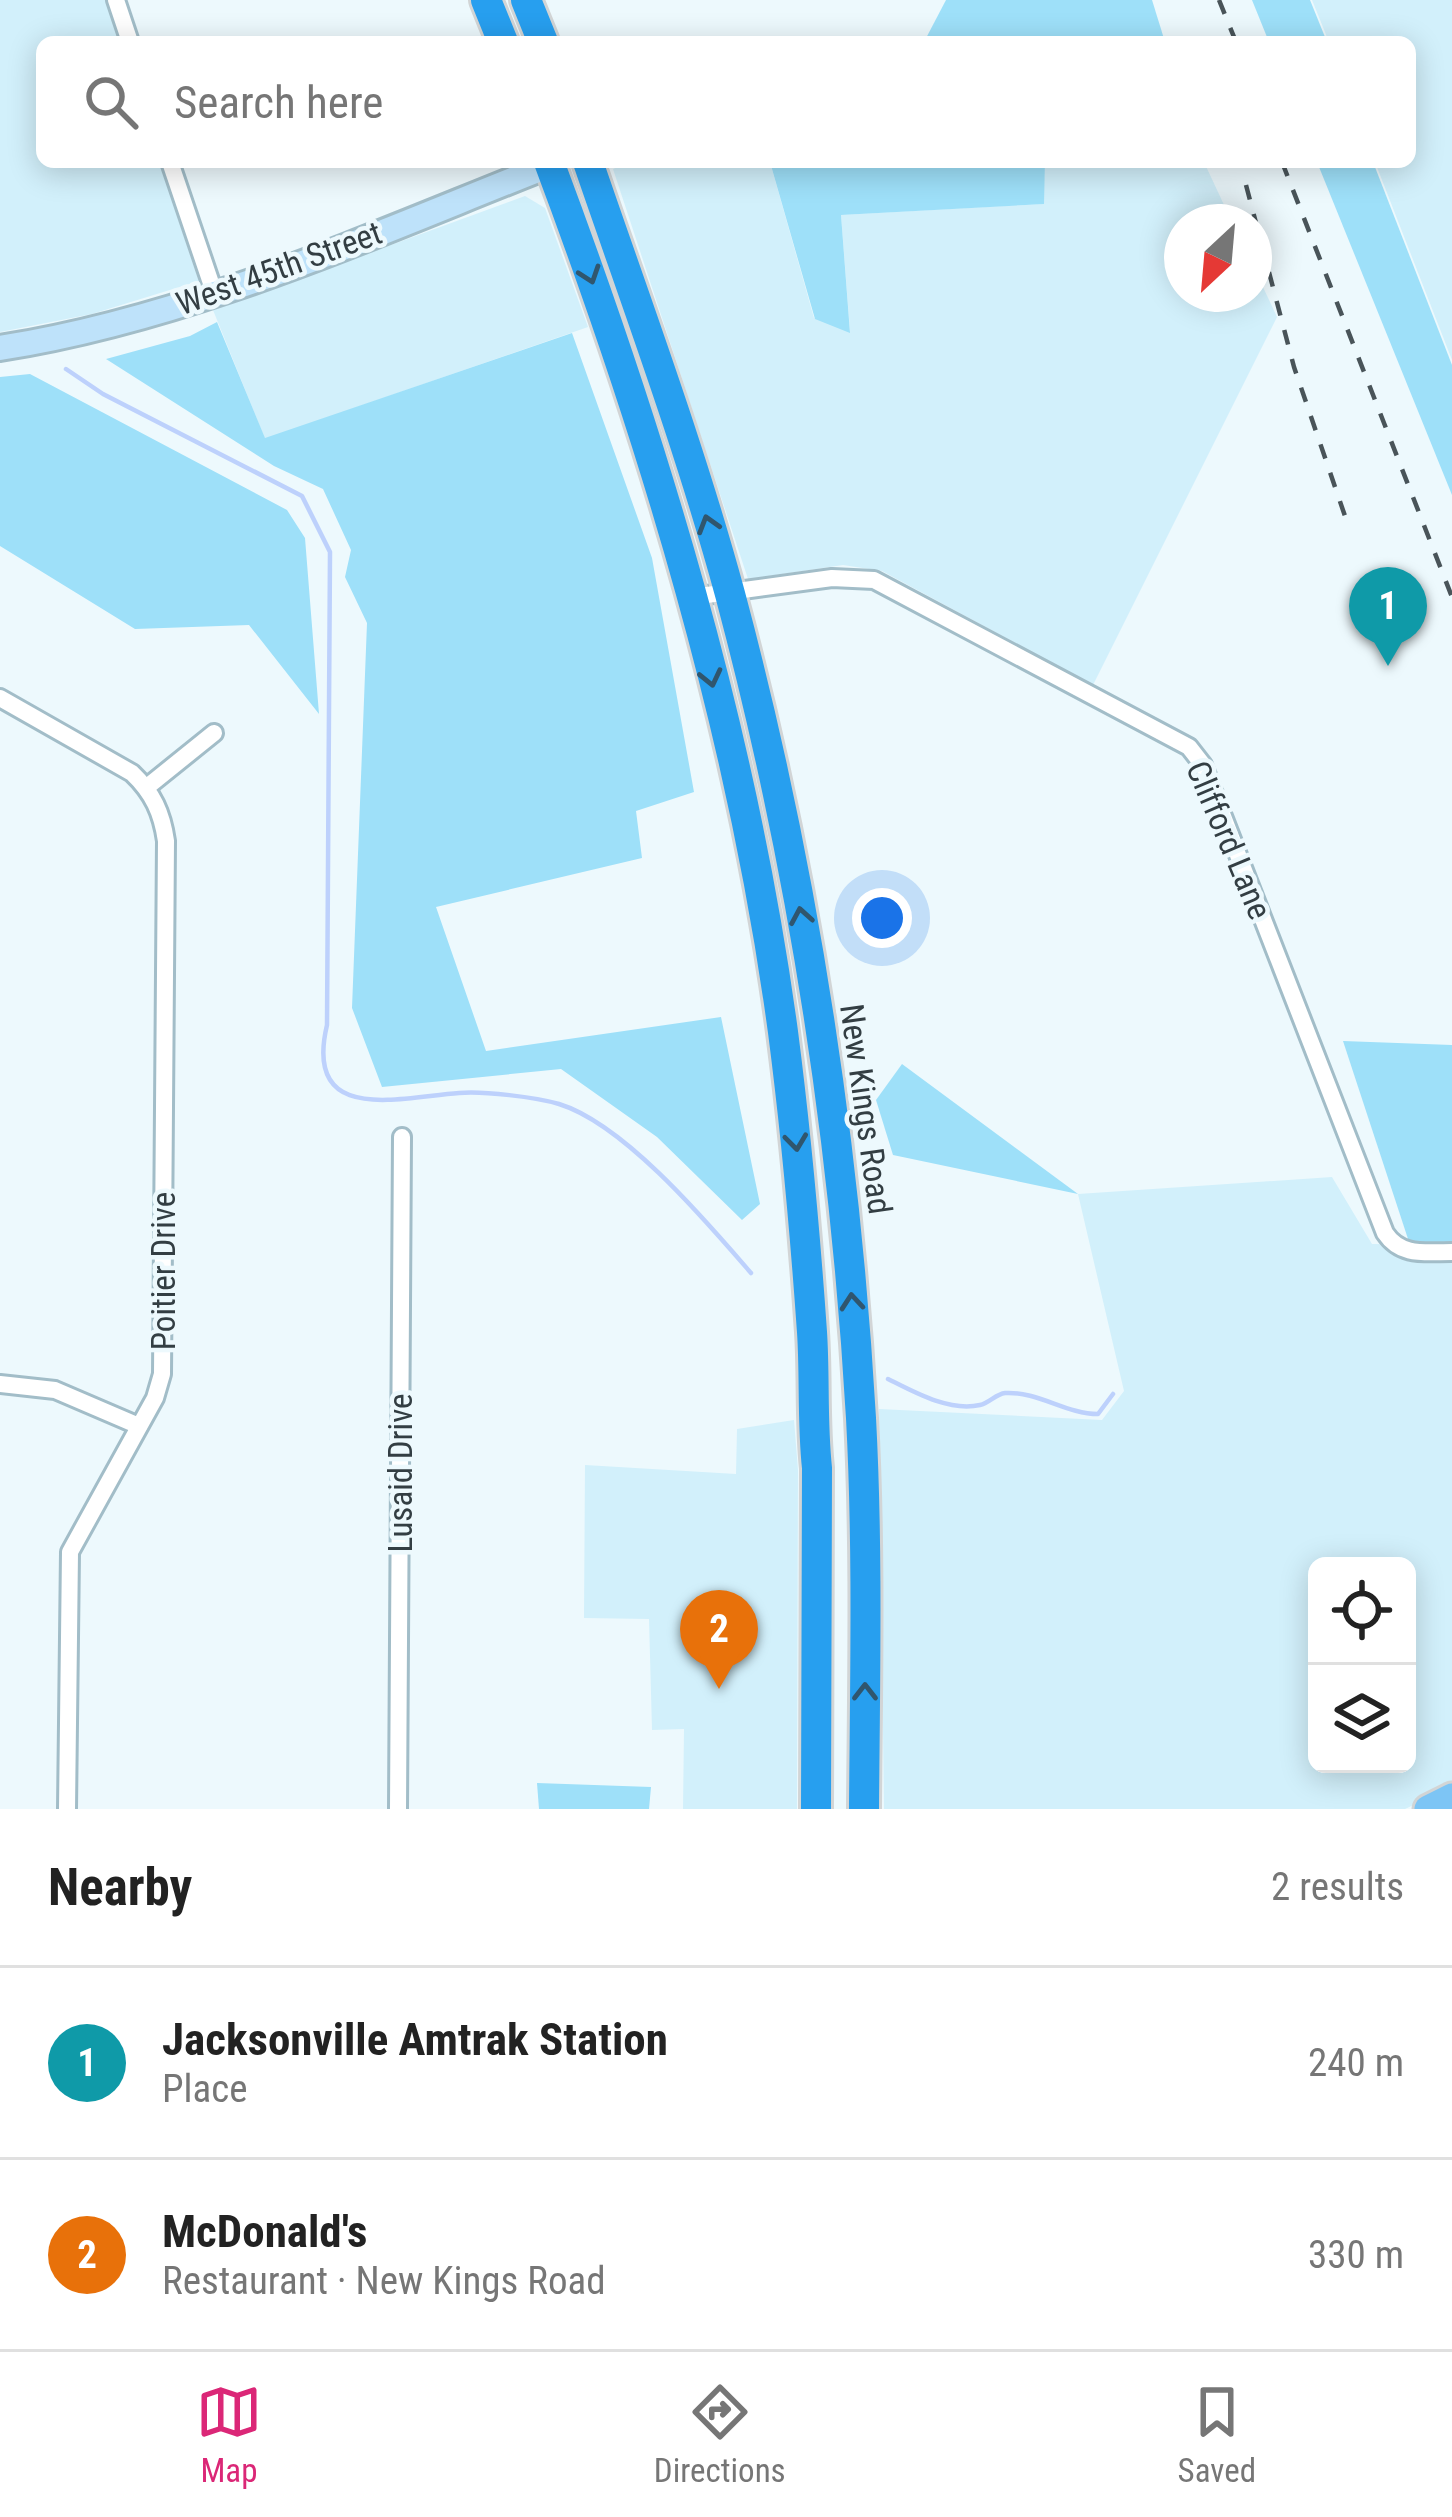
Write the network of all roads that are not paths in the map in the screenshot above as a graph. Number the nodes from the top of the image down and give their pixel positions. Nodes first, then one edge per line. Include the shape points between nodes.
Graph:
1 (116, 0) edge
2 (487, 0) edge
3 (526, 0) edge
4 (128, 36) edge
5 (501, 36) edge
6 (541, 36) edge
7 (172, 168) edge
8 (538, 168) edge
9 (553, 168) edge
10 (558, 168) edge
11 (590, 168) edge
12 (605, 212) junction
13 (214, 292) junction
14 (0, 348) edge
15 (729, 592) junction
16 (692, 597) junction
17 (0, 698) edge
18 (214, 733) dead end
19 (147, 787) junction
20 (819, 1023) junction
21 (782, 1026) junction
22 (402, 1137) dead end
23 (1452, 1252) edge
24 (0, 1384) edge
25 (139, 1426) junction
26 (1452, 1797) edge
27 (68, 1809) edge
28 (398, 1809) edge
29 (816, 1809) edge
30 (864, 1809) edge
31 (1428, 1809) edge

1 - 4 street
2 - 5 highway
3 - 6 highway
7 - 13 street
8 - 13 street, West 45th Street
9 -> 16 highway
10 - 12 highway
11 - 12 highway, New Kings Road
15 -> 12 highway, New Kings Road
13 - 14 street, West 45th Street via 64,338
15 - 16 street, Clifford Lane
20 -> 15 highway, New Kings Road
15 - 23 street, Clifford Lane via 874,580 1189,747 1203,765 1385,1233 1406,1251
16 -> 21 highway
17 - 19 street
18 - 19 street
19 - 25 street, Poitier Drive via 166,841 163,1351 162,1375
20 - 21 street
30 -> 20 highway, New Kings Road via 861,1420
21 -> 29 highway via 801,1180 818,1468
22 - 28 street, Lusaid Drive
24 - 25 street via 55,1390
25 - 27 street, Poitier Drive via 68,1567
26 - 31 main road

